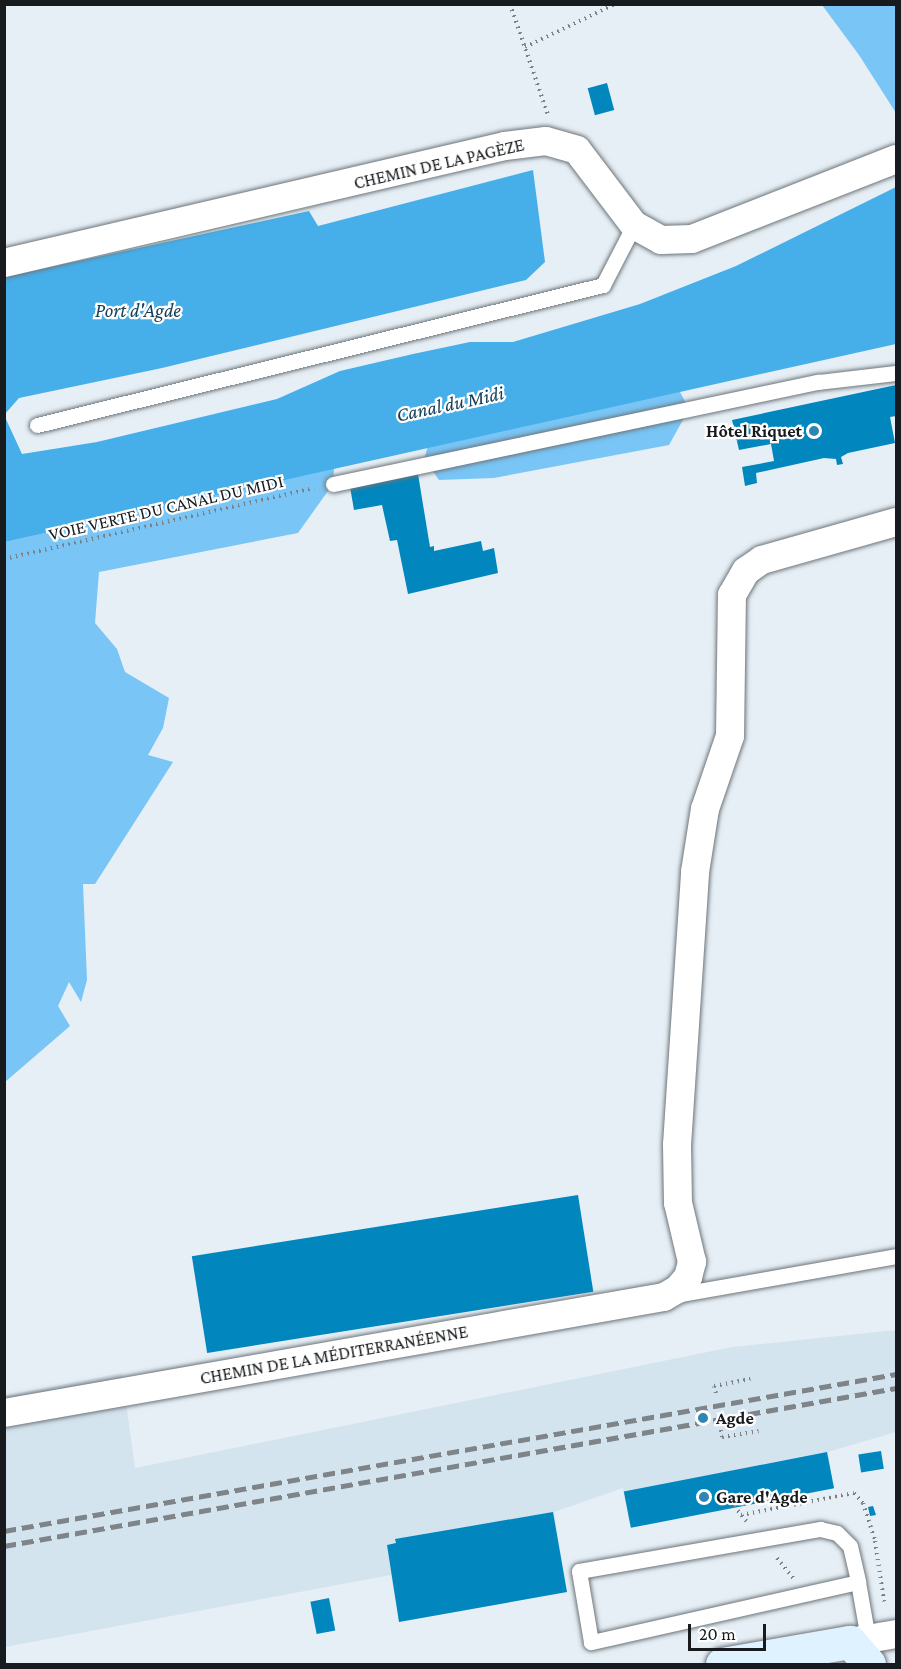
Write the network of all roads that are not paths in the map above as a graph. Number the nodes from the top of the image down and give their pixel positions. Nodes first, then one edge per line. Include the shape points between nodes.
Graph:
1 (897, 159) edge
2 (634, 225) junction
3 (4, 263) edge
4 (897, 373) edge
5 (38, 425) dead end
6 (333, 484) road end
7 (897, 522) edge
8 (897, 1256) edge
9 (664, 1297) junction
10 (4, 1413) edge
11 (858, 1582) junction
12 (897, 1634) edge
13 (862, 1648) edge
14 (722, 1665) edge

1 - 2 street, CHEMIN DE LA PAGÈZE via 692,239 661,240
2 - 3 street, CHEMIN DE LA PAGÈZE via 577,150 546,141 505,146
2 - 5 lane via 603,285
4 - 6 lane via 818,381
7 - 9 street via 762,560 746,571 732,595 732,715 722,767 705,808 695,872 680,1089 678,1203 692,1262 683,1283
8 - 9 lane
9 - 10 street, CHEMIN DE LA MÉDITERRANÉENNE
11 - 11 lane via 850,1546 837,1533 820,1529 579,1571 591,1642
11 - 13 lane
12 - 13 street
13 - 14 main road

